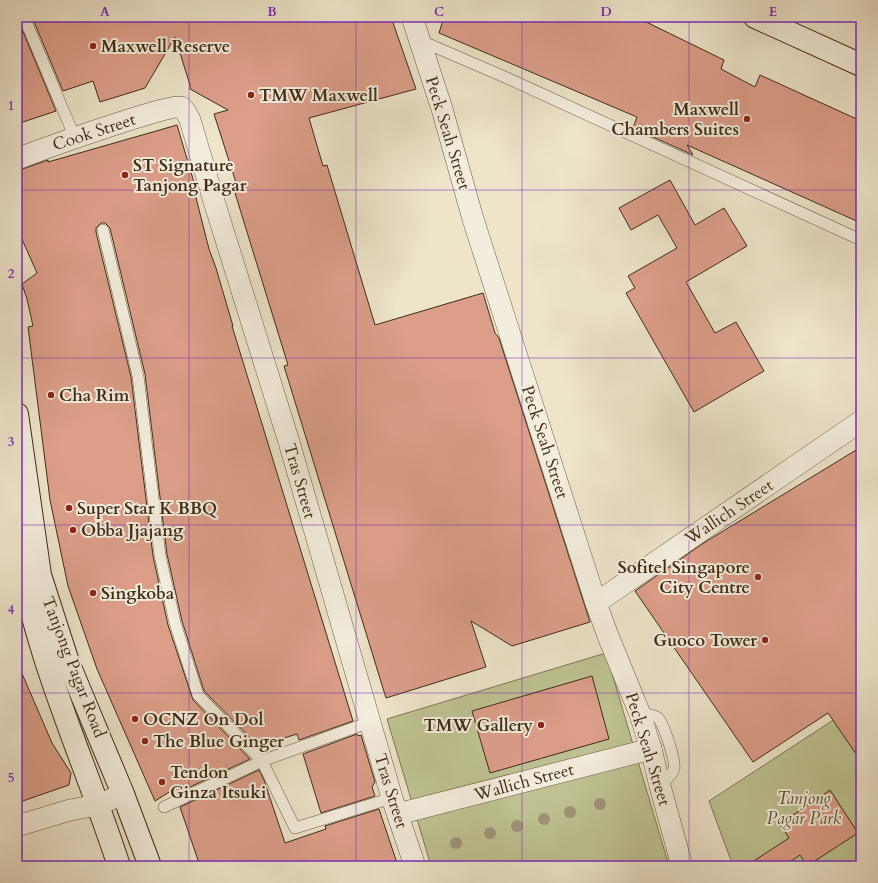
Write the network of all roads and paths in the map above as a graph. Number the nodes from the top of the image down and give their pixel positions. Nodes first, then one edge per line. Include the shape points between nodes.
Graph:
1 (24, 17) edge
2 (412, 17) edge
3 (755, 17) edge
4 (419, 40) junction
5 (861, 65) edge
6 (172, 108) joint
7 (75, 138) junction
8 (17, 158) edge
9 (103, 230) dead end
10 (861, 240) edge
11 (17, 414) edge
12 (861, 421) edge
13 (17, 540) edge
14 (596, 603) junction
15 (640, 714) junction
16 (370, 722) junction
17 (651, 749) junction
18 (262, 761) junction
19 (660, 786) junction
20 (123, 794) junction
21 (98, 804) junction
22 (395, 806) junction
23 (164, 807) dead end
24 (17, 826) edge
25 (120, 866) edge
26 (150, 866) edge
27 (415, 866) edge
28 (682, 866) edge

1 - 7 lane
2 - 4 street, Peck Seah Street
3 - 5 main road
4 - 10 lane
4 - 14 street, Peck Seah Street via 442,109 473,219
6 - 7 street, Cook Street
6 - 16 street, Tras Street via 184,109 190,120 289,442
7 - 8 street, Cook Street
9 - 18 lane via 138,376 160,555 175,623 198,695
11 - 20 main road, Tanjong Pagar Road via 40,575 68,662
12 - 14 street, Wallich Street
13 - 21 main road, Tanjong Pagar Road via 22,572 48,669
14 - 15 street, Peck Seah Street
15 - 17 street, Peck Seah Street
15 - 19 lane via 655,716 662,723 674,761 671,775
16 - 18 lane
16 - 22 street, Tras Street
17 - 19 street, Peck Seah Street
17 - 22 street, Wallich Street
18 - 22 lane via 295,828
18 - 23 lane
19 - 28 street, Peck Seah Street
20 - 21 street
20 - 26 main road, Tanjong Pagar Road
21 - 24 street
21 - 25 main road, Tanjong Pagar Road
22 - 27 street, Tras Street

